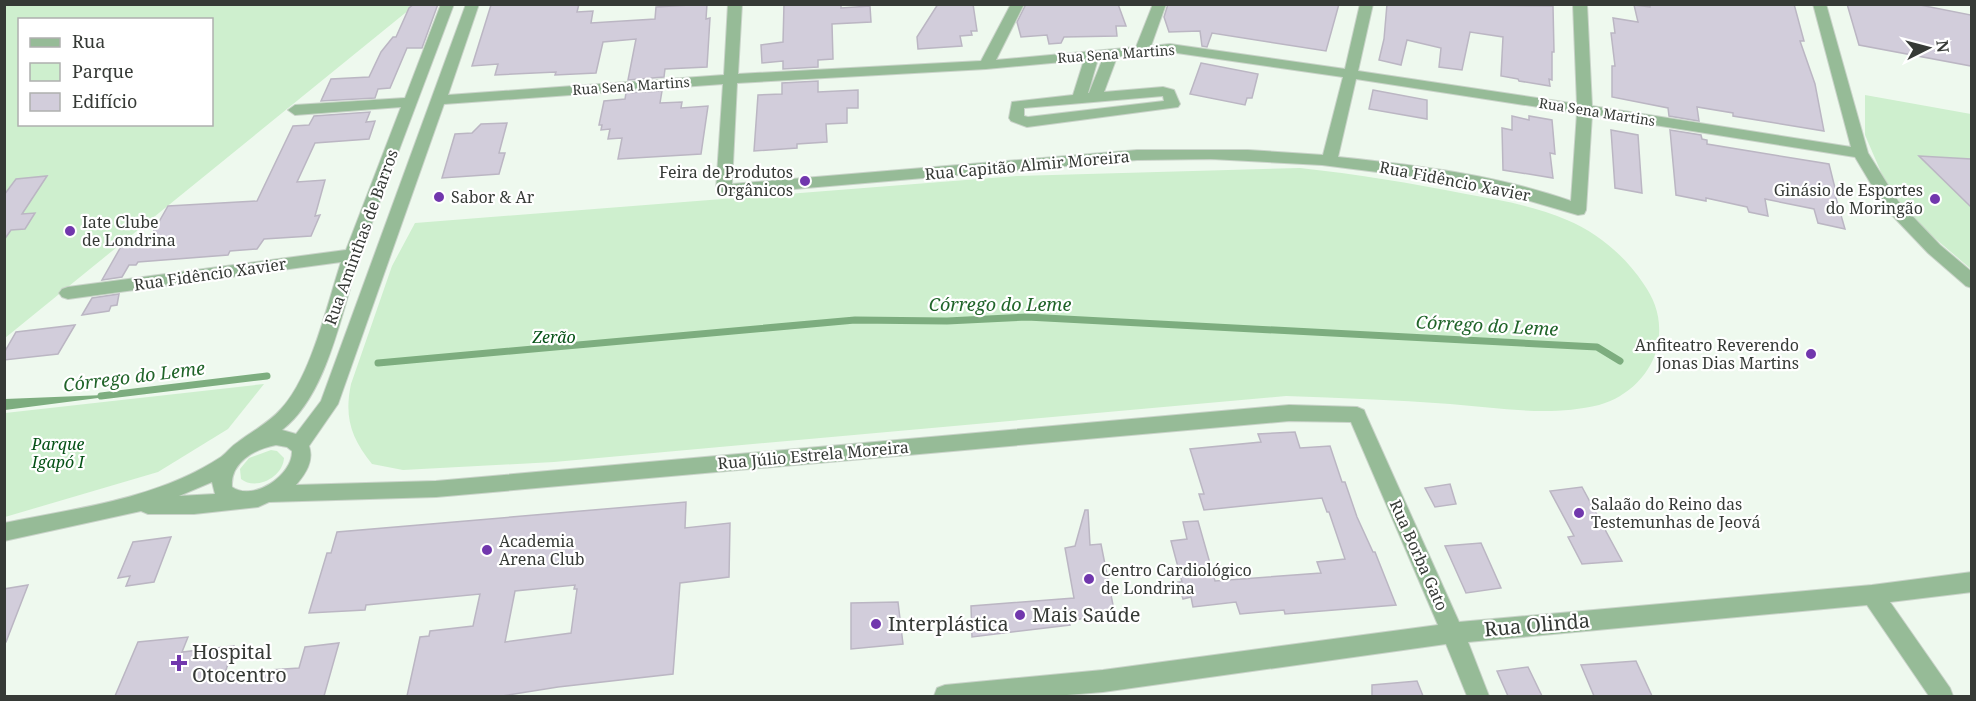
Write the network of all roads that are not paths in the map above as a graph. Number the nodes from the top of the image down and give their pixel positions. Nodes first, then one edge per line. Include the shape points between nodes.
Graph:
1 (448, 4) edge
2 (473, 4) edge
3 (735, 4) edge
4 (1018, 4) edge
5 (1160, 4) edge
6 (1367, 4) edge
7 (1580, 4) edge
8 (1819, 4) edge
9 (1142, 50) junction
10 (1112, 52) junction
11 (1093, 54) junction
12 (986, 65) junction
13 (1350, 73) junction
14 (731, 79) junction
15 (1095, 97) junction
16 (1079, 98) junction
17 (437, 100) junction
18 (410, 102) junction
19 (295, 110) dead end
20 (1585, 110) junction
21 (1860, 153) junction
22 (1330, 160) junction
23 (352, 255) junction
24 (1971, 282) edge
25 (68, 293) dead end
26 (1357, 415) joint
27 (298, 445) junction
28 (244, 448) junction
29 (229, 462) junction
30 (270, 494) junction
31 (239, 499) junction
32 (134, 505) junction
33 (4, 532) edge
34 (1971, 582) edge
35 (1872, 595) junction
36 (1453, 633) junction
37 (1104, 689) edge
38 (998, 694) edge
39 (945, 696) edge
40 (1478, 696) edge
41 (1942, 696) edge

1 - 18 street, Rua Aminthas de Barros
2 - 17 street, Rua Aminthas de Barros
3 - 14 street
4 - 12 street
5 - 9 street
6 - 13 street
7 - 20 street
8 - 21 street
9 - 10 street, Rua Sena Martins
9 - 13 street, Rua Sena Martins via 1192,50
10 - 11 street, Rua Sena Martins
10 - 15 street
11 - 12 street, Rua Sena Martins
11 - 16 street
12 - 14 street, Rua Sena Martins
13 - 20 street, Rua Sena Martins
13 - 22 street
14 - 17 street, Rua Sena Martins
14 - 22 street, Rua Capitão Almir Moreira via 724,190 1137,155 1200,153
15 - 16 street
15 - 16 street via 1163,91 1169,93 1173,102 1027,122 1016,118 1017,105
17 - 27 street, Rua Aminthas de Barros via 329,404
18 - 19 street
18 - 23 street, Rua Aminthas de Barros
20 - 21 street, Rua Sena Martins
20 - 22 street, Rua Fidêncio Xavier via 1578,210 1481,182
21 - 24 street via 1892,205
23 - 25 street, Rua Fidêncio Xavier
23 - 28 street, Rua Aminthas de Barros via 320,354 299,399 288,415
26 - 30 street, Rua Júlio Estrela Moreira via 1289,413 436,489
26 - 36 street, Rua Borba Gato
27 - 28 street via 276,437
27 - 30 street via 301,464 295,475
28 - 29 street
29 - 31 street via 221,481 224,490
29 - 32 street via 194,482
30 - 31 street
31 - 32 street via 194,505
32 - 33 street
34 - 35 street, Rua Olinda
35 - 36 street, Rua Olinda
35 - 41 street
36 - 37 street, Rua Olinda
36 - 40 street, Rua Borba Gato
37 - 38 street, Rua Olinda
38 - 39 street, Rua Olinda

